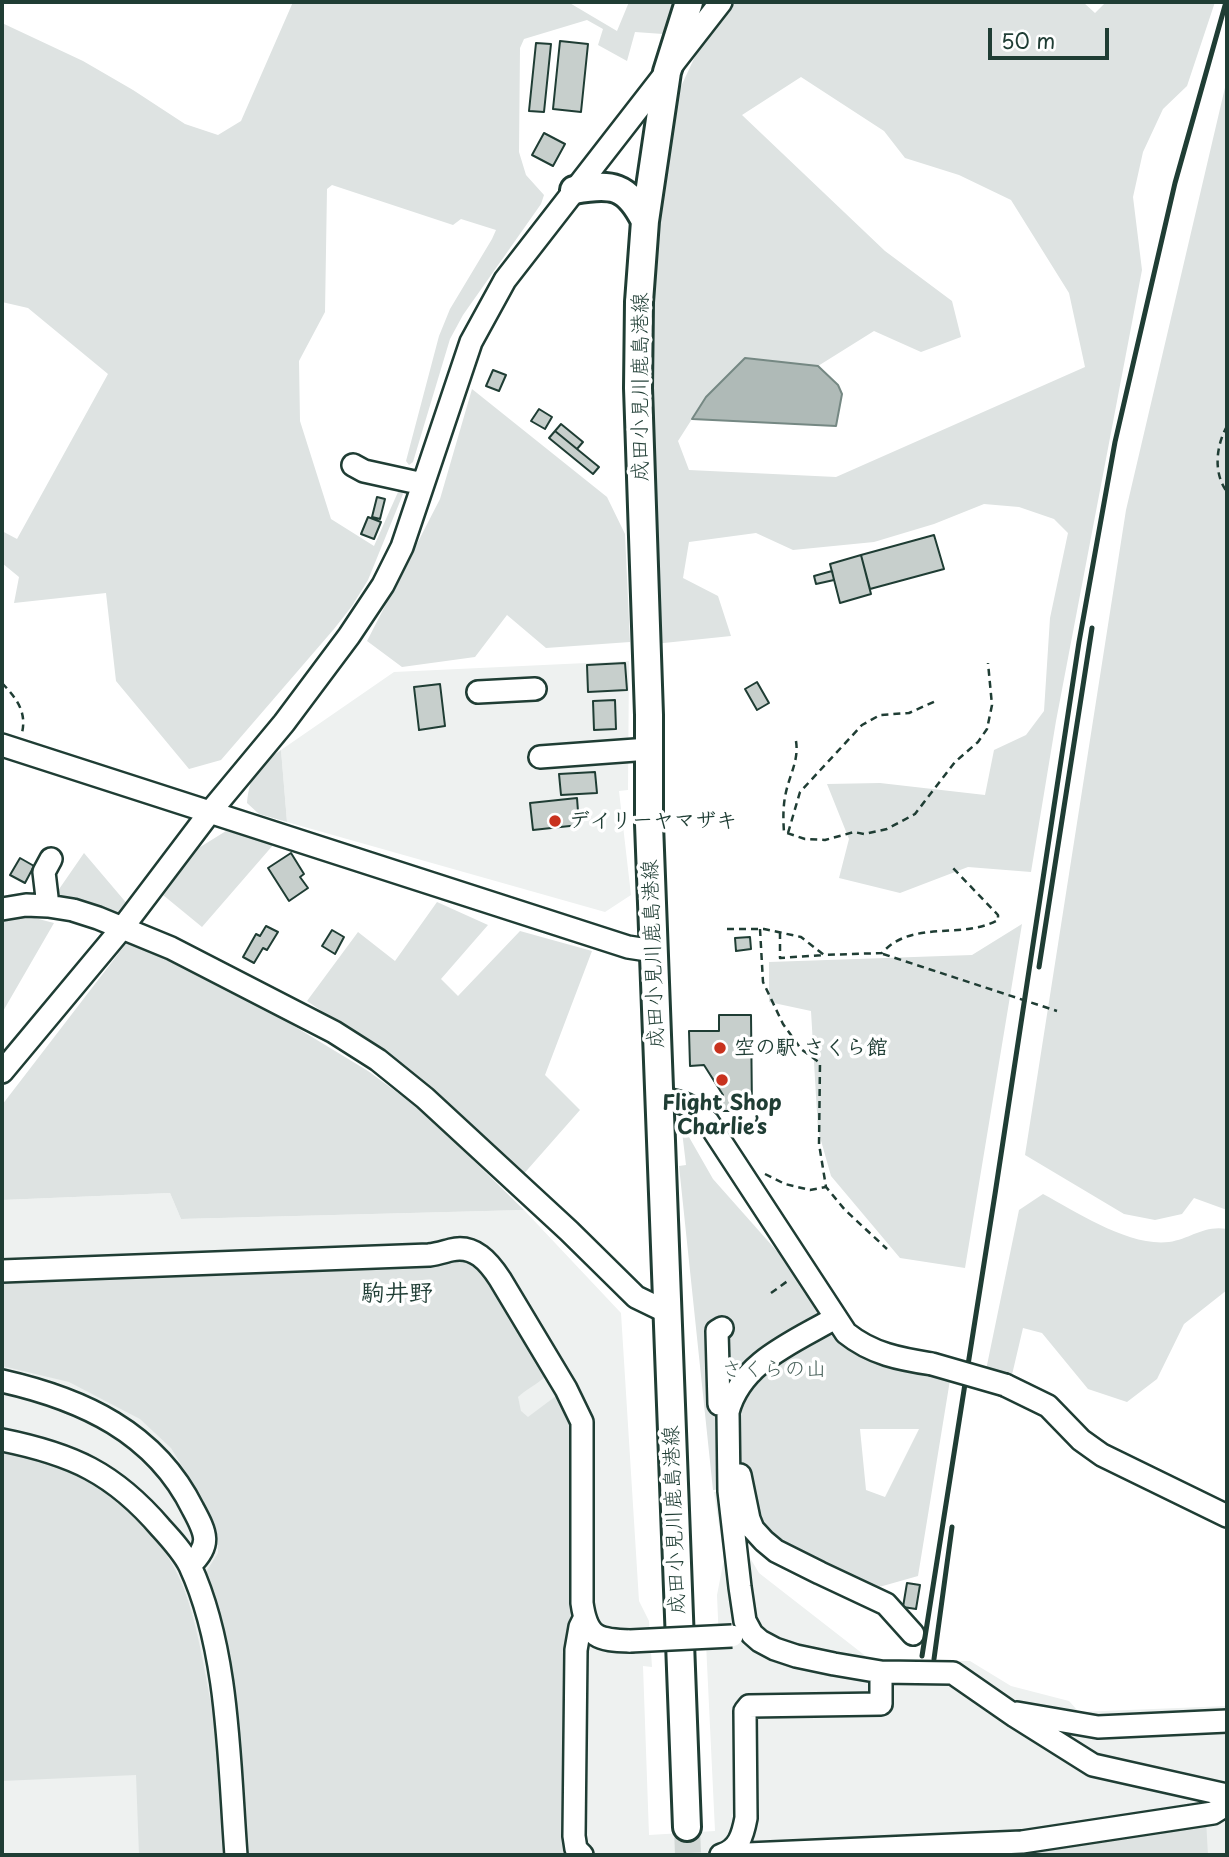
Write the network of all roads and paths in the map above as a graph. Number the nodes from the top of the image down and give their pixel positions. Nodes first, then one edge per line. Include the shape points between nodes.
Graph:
1 (689, 2) edge
2 (721, 2) edge
3 (667, 72) junction
4 (574, 190) junction
5 (645, 221) junction
6 (1227, 426) edge
7 (353, 465) dead end
8 (423, 484) junction
9 (1227, 492) edge
10 (989, 663) dead end
11 (2, 683) edge
12 (535, 689) dead end
13 (478, 692) dead end
14 (938, 700) dead end
15 (796, 741) dead end
16 (9, 747) edge
17 (649, 749) junction
18 (540, 757) dead end
19 (210, 813) junction
20 (788, 834) junction
21 (51, 859) dead end
22 (952, 867) dead end
23 (48, 906) junction
24 (2, 909) edge
25 (123, 927) junction
26 (727, 929) dead end
27 (760, 929) junction
28 (780, 932) junction
29 (654, 951) junction
30 (882, 953) junction
31 (824, 955) junction
32 (1056, 1011) dead end
33 (2, 1072) edge
34 (660, 1098) junction
35 (755, 1175) dead end
36 (827, 1187) junction
37 (887, 1249) dead end
38 (2, 1271) edge
39 (792, 1279) dead end
40 (771, 1293) dead end
41 (667, 1312) junction
42 (835, 1318) junction
43 (722, 1328) dead end
44 (2, 1381) edge
45 (719, 1404) dead end
46 (2, 1440) edge
47 (729, 1447) junction
48 (1227, 1516) edge
49 (190, 1565) junction
50 (584, 1619) junction
51 (913, 1634) dead end
52 (742, 1635) junction
53 (881, 1672) junction
54 (1008, 1712) junction
55 (1227, 1721) edge
56 (1227, 1797) edge
57 (687, 1827) tunnel mouth
58 (236, 1855) edge
59 (582, 1855) edge
60 (719, 1855) edge
61 (724, 1855) edge

1 - 3 main road, 成田小見川鹿島港線
2 - 3 street
3 - 4 street
3 - 5 main road, 成田小見川鹿島港線
4 - 5 main road via 610,186 636,204
4 - 8 street via 484,315
5 - 17 main road, 成田小見川鹿島港線 via 638,388
6 - 9 path via 1217,474
7 - 8 street
8 - 19 street via 402,547 383,585 284,723
10 - 20 path via 992,705 987,729 915,814 887,829 864,834 825,840
11 - 16 path via 20,704 24,724
12 - 13 street
14 - 20 path via 909,713 880,715 862,725 800,792
15 - 20 path via 782,814
16 - 19 street
17 - 18 street
17 - 29 main road, 成田小見川鹿島港線
19 - 25 street
19 - 29 street via 628,947
21 - 23 street via 44,872
22 - 30 path via 998,920 975,929 933,930 899,940
23 - 24 street
23 - 25 street
25 - 33 street
25 - 41 street via 247,986 378,1060 636,1297
26 - 27 path
27 - 28 path
27 - 36 path via 763,982 783,1024 801,1049 820,1063 819,1144
28 - 31 path via 801,937
28 - 31 path via 780,958
29 - 34 main road, 成田小見川鹿島港線
30 - 31 path
30 - 32 path
34 - 41 main road, 成田小見川鹿島港線
34 - 42 street via 696,1108 708,1122
35 - 36 path via 767,1173 785,1184 810,1190
36 - 37 path
38 - 50 street via 429,1255 460,1249 481,1256 507,1290 582,1422
39 - 40 path
41 - 57 main road, 成田小見川鹿島港線
42 - 47 street via 750,1371 731,1400
42 - 48 street, bridge via 867,1348 1005,1385 1048,1406 1102,1455
43 - 45 street via 716,1342
44 - 49 street via 84,1408 123,1428 157,1456 181,1485 206,1543
46 - 49 street via 63,1455 101,1473 146,1510
47 - 51 street via 749,1519 764,1541 853,1591 886,1604
47 - 52 street via 729,1491 745,1621
49 - 58 street via 205,1605 223,1691
50 - 52 street, bridge via 590,1631 605,1641
50 - 59 street via 576,1650 574,1836
52 - 53 street via 796,1656
53 - 54 street via 953,1674
53 - 61 street via 881,1704 749,1706 745,1711 747,1818 743,1835
54 - 55 street via 1098,1727
54 - 56 street via 1093,1765
56 - 61 street via 1213,1812 1022,1842
60 - 61 street

